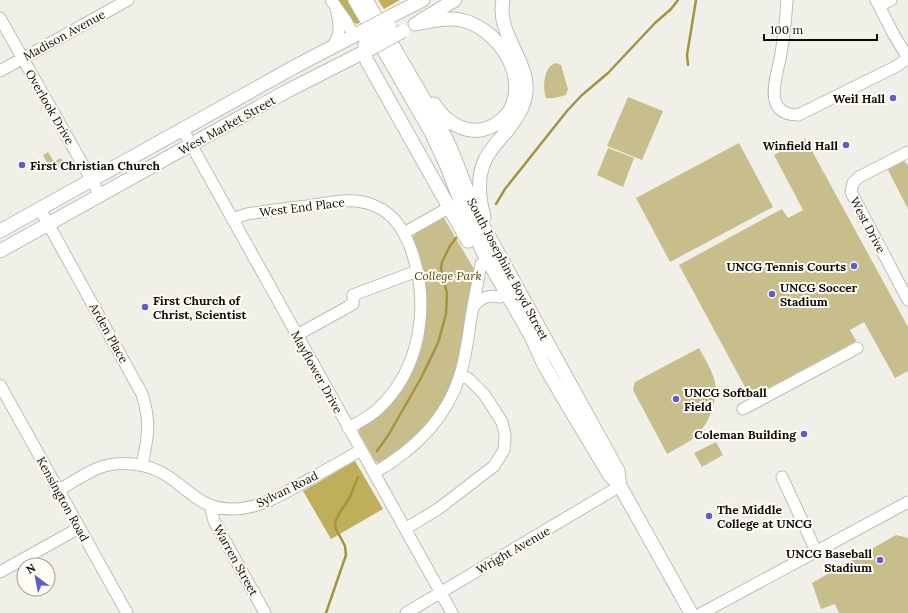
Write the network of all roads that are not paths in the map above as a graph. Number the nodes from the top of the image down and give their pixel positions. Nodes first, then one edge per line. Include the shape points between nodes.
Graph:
1 (128, 0) edge
2 (355, 0) edge
3 (366, 0) edge
4 (423, 0) edge
5 (455, 0) edge
6 (503, 0) edge
7 (787, 0) edge
8 (891, 0) edge
9 (877, 3) edge
10 (334, 4) edge
11 (0, 18) edge
12 (398, 22) junction
13 (415, 24) junction
14 (369, 39) junction
15 (331, 49) junction
16 (22, 58) junction
17 (908, 58) edge
18 (0, 71) edge
19 (316, 76) junction
20 (183, 130) junction
21 (191, 145) junction
22 (908, 152) edge
23 (92, 180) junction
24 (100, 195) junction
25 (450, 207) junction
26 (40, 209) junction
27 (232, 219) junction
28 (48, 224) junction
29 (0, 231) edge
30 (404, 233) junction
31 (489, 238) junction
32 (0, 251) edge
33 (481, 264) junction
34 (417, 271) junction
35 (500, 296) junction
36 (908, 300) edge
37 (474, 306) junction
38 (297, 335) junction
39 (857, 348) dead end
40 (544, 365) junction
41 (460, 374) junction
42 (0, 385) edge
43 (743, 410) dead end
44 (348, 428) junction
45 (361, 450) junction
46 (142, 465) junction
47 (374, 473) junction
48 (782, 477) dead end
49 (620, 486) junction
50 (59, 490) junction
51 (908, 502) edge
52 (210, 505) junction
53 (79, 528) junction
54 (405, 529) junction
55 (816, 551) junction
56 (0, 572) edge
57 (440, 592) junction
58 (127, 613) edge
59 (265, 613) edge
60 (406, 613) edge
61 (452, 613) edge
62 (691, 613) edge
63 (702, 613) edge

1 - 16 street, Madison Avenue
2 - 14 main road
3 - 14 main road
4 - 12 main road, West Market Street via 410,7
5 - 13 main road, West Market Street
6 - 31 main road via 504,28 519,60 526,93 516,120 485,160 481,174 480,196
7 - 17 street via 774,93 777,105 787,113 798,115 897,66
8 - 9 street
9 - 17 street
10 - 14 street via 346,21
10 - 15 street via 340,30
11 - 16 street, Overlook Drive
12 - 13 main road, West Market Street
12 - 14 main road, West Market Street, bridge
12 - 14 main road, West Market Street, bridge
13 - 14 main road via 460,20 479,27 496,41 506,54 515,82 512,107 500,121 475,132 461,128 444,116 423,85
14 - 15 main road, West Market Street
14 - 19 main road, West Market Street
14 - 19 main road via 352,45
14 - 25 main road, South Josephine Boyd Street via 367,61
14 - 31 main road, South Josephine Boyd Street via 416,83 451,149 476,213
14 - 40 main road, South Josephine Boyd Street via 431,132 474,236
15 - 20 main road, West Market Street
16 - 18 street, Madison Avenue
16 - 23 street, Overlook Drive
19 - 21 main road, West Market Street
20 - 21 street, Mayflower Drive
20 - 23 main road, West Market Street
21 - 24 main road, West Market Street
21 - 27 street, Mayflower Drive
22 - 36 street, West Drive via 859,177 853,183 851,192
23 - 24 street, Overlook Drive
23 - 26 main road, West Market Street
24 - 28 main road, West Market Street
25 - 30 street
25 - 33 main road, South Josephine Boyd Street
26 - 28 street, Arden Place
26 - 29 main road, West Market Street
27 - 30 street, West End Place via 247,214 351,200 368,203 384,210 395,219
27 - 38 street, Mayflower Drive
28 - 32 main road, West Market Street
28 - 46 street, Arden Place via 142,394 148,430
30 - 34 street, West End Place
31 - 49 main road, South Josephine Boyd Street via 618,471
33 - 35 main road, South Josephine Boyd Street
33 - 37 street
34 - 38 street via 353,296 353,304
34 - 44 street, West End Place via 421,293 421,317 410,364 387,400 368,417
35 - 37 street via 487,296 478,300
35 - 40 main road, South Josephine Boyd Street via 527,343
37 - 41 street
38 - 44 street, Mayflower Drive
39 - 43 street
40 - 49 main road, South Josephine Boyd Street via 610,476
41 - 47 street via 449,402 428,433 399,458
41 - 54 street via 484,394 502,422 505,434 504,450 494,466 438,510
42 - 50 street, Kensington Road
44 - 45 street, Mayflower Drive
45 - 47 street, Mayflower Drive
45 - 52 street, Sylvan Road via 267,502 232,509
46 - 50 street, Sylvan Road via 103,466
46 - 52 street, Sylvan Road via 159,471 191,495
47 - 54 street, Mayflower Drive
48 - 55 street
49 - 57 street, Wright Avenue
49 - 62 main road, South Josephine Boyd Street
50 - 53 street, Kensington Road
51 - 55 street
52 - 59 street, Warren Street via 214,521
53 - 56 street
53 - 58 street, Kensington Road
54 - 57 street, Mayflower Drive
55 - 63 street
57 - 60 street, Wright Avenue
57 - 61 street, Mayflower Drive

